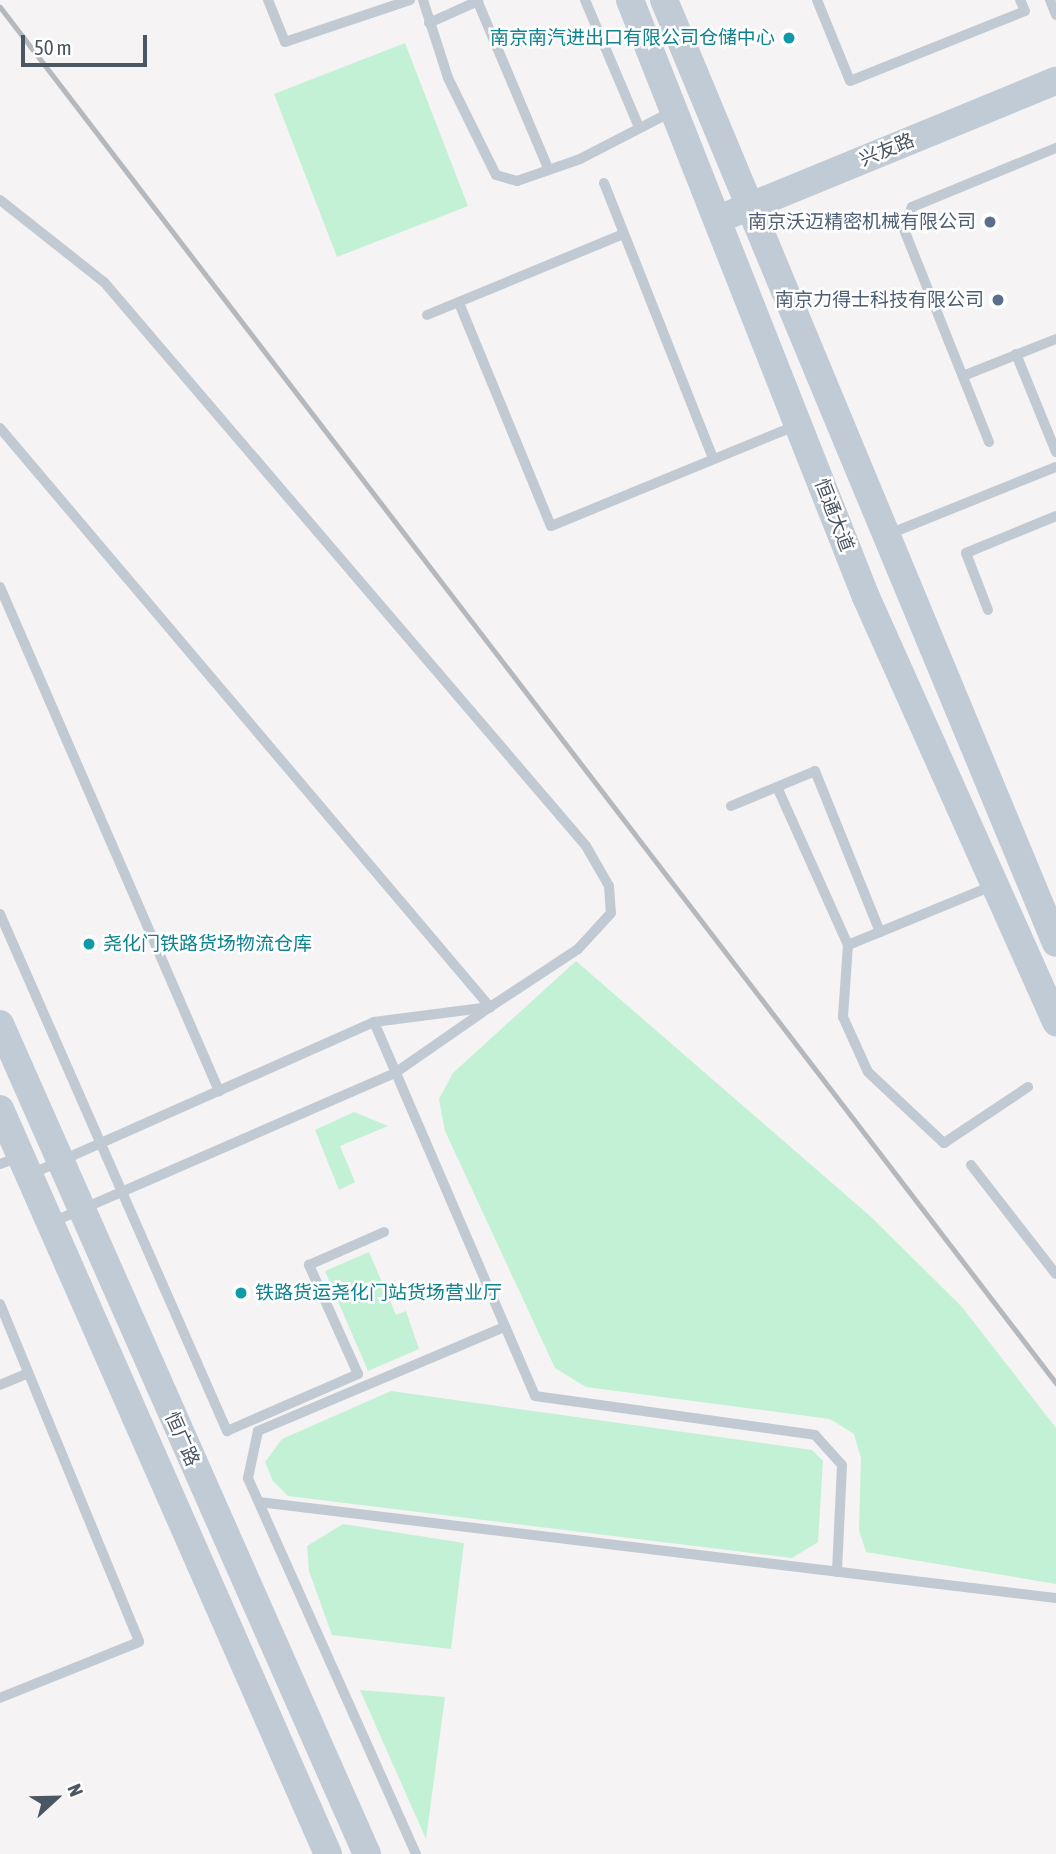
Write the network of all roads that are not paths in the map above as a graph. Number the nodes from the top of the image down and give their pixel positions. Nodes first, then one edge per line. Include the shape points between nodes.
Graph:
1 (268, 0) edge
2 (410, 0) edge
3 (423, 0) edge
4 (478, 0) edge
5 (584, 0) edge
6 (630, 0) edge
7 (664, 0) edge
8 (817, 0) edge
9 (1020, 0) edge
10 (1050, 0) edge
11 (1056, 15) edge
12 (429, 23) junction
13 (1056, 81) edge
14 (675, 110) junction
15 (639, 127) junction
16 (1056, 148) edge
17 (548, 169) junction
18 (604, 183) dead end
19 (0, 200) edge
20 (746, 207) junction
21 (718, 219) junction
22 (621, 234) junction
23 (459, 303) junction
24 (427, 315) dead end
25 (1056, 339) edge
26 (1017, 354) junction
27 (963, 376) junction
28 (799, 425) junction
29 (0, 428) edge
30 (989, 442) dead end
31 (1056, 452) edge
32 (713, 458) junction
33 (1056, 467) edge
34 (1056, 516) edge
35 (882, 537) junction
36 (0, 587) edge
37 (988, 610) dead end
38 (777, 787) junction
39 (731, 806) dead end
40 (994, 885) junction
41 (0, 914) edge
42 (1053, 927) edge
43 (880, 932) junction
44 (848, 945) junction
45 (490, 1007) junction
46 (374, 1022) junction
47 (1056, 1022) edge
48 (0, 1024) edge
49 (395, 1073) junction
50 (1028, 1087) dead end
51 (219, 1091) junction
52 (0, 1110) edge
53 (101, 1143) junction
54 (60, 1161) junction
55 (16, 1165) edge
56 (971, 1166) dead end
57 (121, 1192) junction
58 (79, 1209) junction
59 (50, 1223) junction
60 (384, 1232) dead end
61 (1056, 1274) edge
62 (0, 1304) edge
63 (504, 1327) junction
64 (28, 1373) junction
65 (0, 1385) edge
66 (259, 1502) junction
67 (836, 1572) junction
68 (1056, 1598) edge
69 (0, 1698) edge
70 (328, 1854) edge
71 (367, 1854) edge
72 (416, 1854) edge

1 - 2 lane via 285,41
3 - 12 lane
4 - 12 lane
4 - 17 lane
5 - 15 lane
6 - 14 main road, 恒通大道
7 - 20 main road, 恒通大道
8 - 9 lane via 850,81 1025,11
10 - 11 lane
12 - 17 lane via 496,175 517,181
13 - 20 main road, 兴友路
14 - 15 lane
14 - 21 main road, 恒通大道
15 - 17 lane
16 - 27 lane via 912,207 903,228
18 - 22 lane
19 - 45 lane via 104,282 586,846 609,887 611,912 578,949
20 - 21 main road, 兴友路
20 - 35 main road, 恒通大道
21 - 28 main road, 恒通大道
22 - 23 lane
22 - 32 lane
23 - 24 lane
23 - 32 lane via 551,526 664,485
25 - 26 lane
26 - 27 lane
26 - 31 lane
27 - 30 lane
28 - 32 lane
28 - 40 main road, 恒通大道 via 866,597
29 - 45 lane
33 - 35 lane
34 - 37 lane via 966,553
35 - 42 main road, 恒通大道
36 - 51 lane
38 - 39 lane
38 - 43 lane via 815,771
38 - 44 lane
40 - 43 lane
40 - 47 main road, 恒通大道
41 - 53 lane
43 - 44 lane
44 - 50 lane via 843,1017 868,1072 936,1142 956,1138
45 - 46 lane
45 - 49 lane
46 - 49 lane
46 - 51 lane
48 - 54 main road, 恒广路
49 - 57 lane
49 - 63 lane
51 - 53 lane
52 - 55 main road, 恒广路
53 - 54 lane
53 - 57 lane
54 - 55 lane
54 - 58 main road, 恒广路
55 - 59 main road, 恒广路
56 - 61 lane
57 - 58 lane
57 - 60 lane via 227,1431 358,1374 309,1265
58 - 59 lane
58 - 71 main road, 恒广路
59 - 70 main road, 恒广路
62 - 64 lane
63 - 66 lane via 258,1432 248,1478
63 - 67 lane via 536,1395 815,1435 831,1447 842,1465
64 - 65 lane
64 - 69 lane via 139,1642
66 - 67 lane
66 - 72 lane
67 - 68 lane

